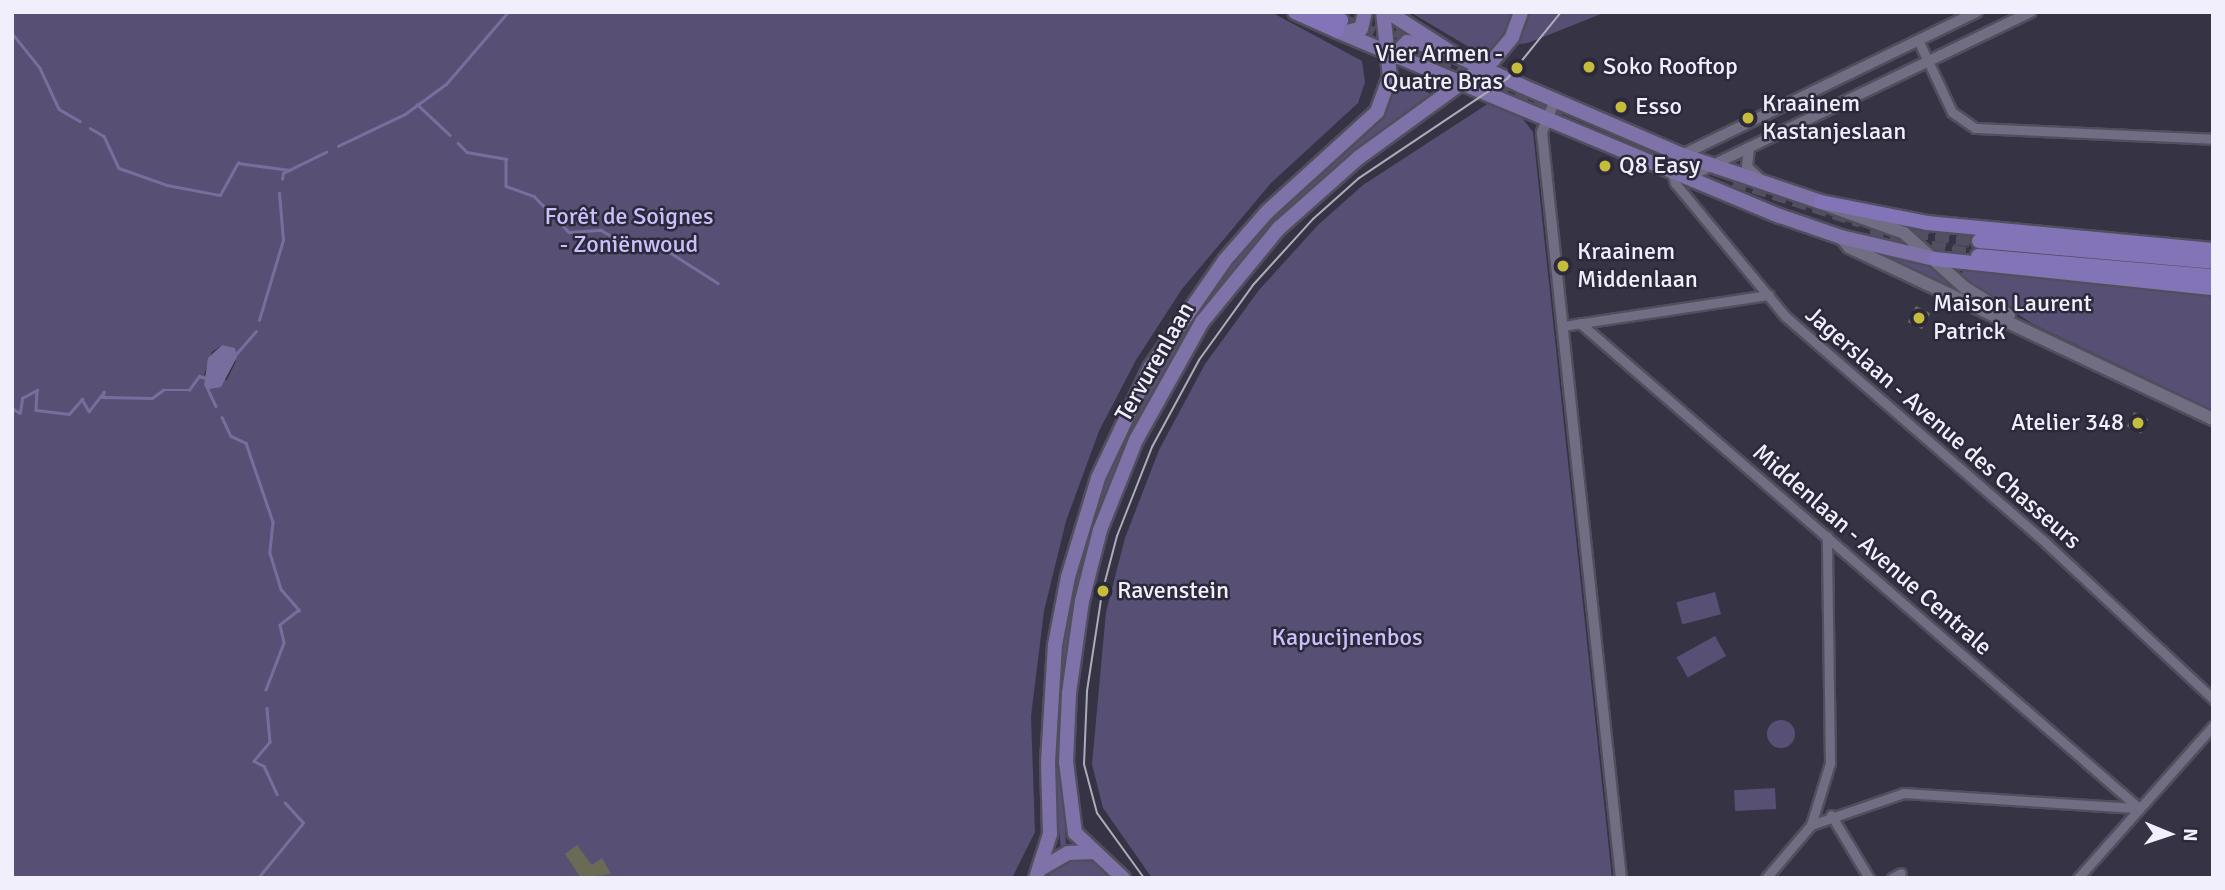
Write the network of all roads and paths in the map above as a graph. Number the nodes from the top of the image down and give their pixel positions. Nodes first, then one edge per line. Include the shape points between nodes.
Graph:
1 (1294, 12) edge
2 (1323, 12) edge
3 (1365, 12) edge
4 (1385, 12) edge
5 (1521, 12) edge
6 (1977, 12) edge
7 (2023, 14) edge
8 (1339, 25) junction
9 (1918, 40) junction
10 (1504, 47) junction
11 (1390, 50) junction
12 (1455, 55) junction
13 (1929, 62) junction
14 (1482, 68) junction
15 (1507, 79) junction
16 (1466, 82) junction
17 (1555, 100) junction
18 (1549, 116) junction
19 (1760, 117) junction
20 (1770, 138) junction
21 (2213, 139) edge
22 (1749, 148) junction
23 (1682, 155) junction
24 (1711, 166) junction
25 (1671, 168) junction
26 (1690, 176) junction
27 (1773, 188) junction
28 (1821, 202) junction
29 (1841, 237) junction
30 (2213, 250) edge
31 (1935, 259) junction
32 (2213, 262) edge
33 (1957, 272) junction
34 (2213, 276) edge
35 (2213, 288) edge
36 (1769, 295) junction
37 (1580, 323) junction
38 (1563, 326) junction
39 (2034, 334) junction
40 (2213, 419) edge
41 (1827, 536) junction
42 (2213, 699) edge
43 (2213, 726) edge
44 (2139, 808) junction
45 (1831, 815) junction
46 (1811, 825) junction
47 (1096, 852) junction
48 (1039, 873) edge
49 (1123, 878) edge
50 (1621, 878) edge
51 (1766, 878) edge
52 (1869, 878) edge
53 (2078, 878) edge

1 - 8 highway
2 - 8 highway
3 - 8 main road via 1361,29
4 - 11 main road
4 - 12 main road
5 - 10 main road, Tervurenlaan
6 - 9 street
7 - 13 street
8 - 11 main road
9 - 13 street
9 - 19 street
10 - 14 main road, Tervurenlaan
10 - 15 main road
11 - 12 main road via 1416,40
11 - 16 main road
11 - 48 main road, Tervurenlaan via 1383,102 1375,116 1267,212 1186,312 1114,439 1082,525 1055,645 1048,762 1050,834
12 - 14 main road
13 - 20 street
13 - 21 street via 1952,111 1975,128
14 - 15 main road
14 - 16 main road, Tervurenlaan
15 - 17 main road
16 - 18 main road
16 - 47 main road, Tervurenlaan via 1358,158 1279,228 1202,322 1141,429 1090,565 1070,681 1070,819 1082,843
17 - 18 street
17 - 23 main road
18 - 25 main road
18 - 38 street via 1542,133
19 - 20 street
19 - 23 street
20 - 22 street
22 - 24 street
22 - 27 street via 1748,169
23 - 24 main road
23 - 25 street
24 - 26 street
24 - 27 main road
25 - 26 main road
25 - 36 street, Jagerslaan - Avenue des Chasseurs via 1675,183
26 - 29 main road
27 - 28 main road
28 - 30 highway via 1927,223
28 - 31 main road via 1838,213 1895,228
29 - 31 main road
29 - 39 main road via 1849,247
31 - 33 highway
32 - 34 highway via 1979,248
33 - 35 highway
33 - 39 main road
36 - 37 street
36 - 42 street, Jagerslaan - Avenue des Chasseurs via 1785,316 2046,542
37 - 38 street
37 - 41 street, Middenlaan - Avenue Centrale
38 - 50 street
39 - 40 main road
41 - 44 street, Middenlaan - Avenue Centrale
41 - 46 street via 1830,763
43 - 44 street
44 - 45 street via 1904,793
44 - 53 street
45 - 46 street
45 - 52 street
46 - 51 street
47 - 48 main road, Tervurenlaan via 1068,853
47 - 49 main road, Tervurenlaan

